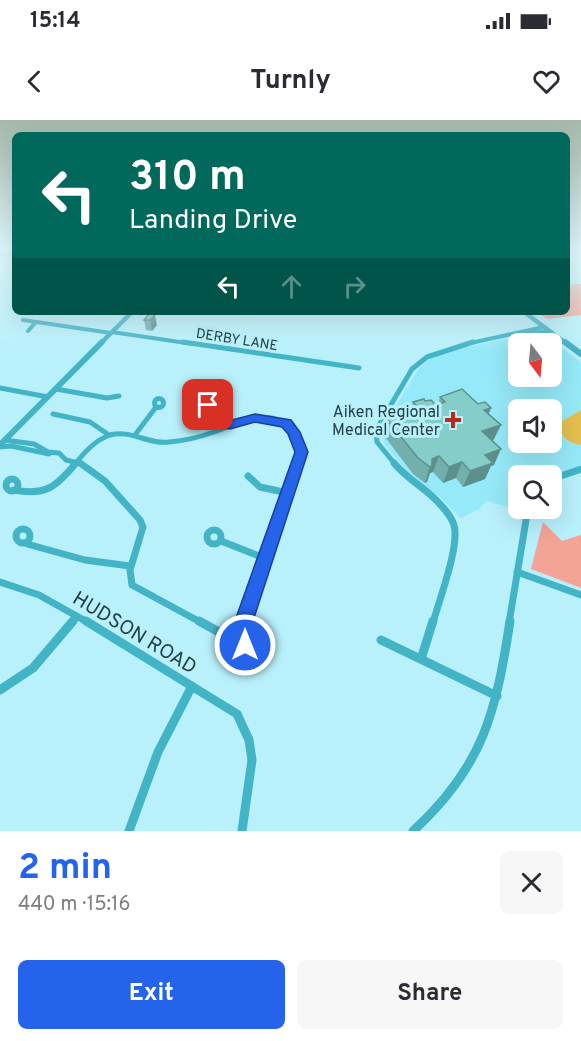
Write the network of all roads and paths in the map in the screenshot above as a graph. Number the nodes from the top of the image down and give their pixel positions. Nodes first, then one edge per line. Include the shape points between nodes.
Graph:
1 (129, 315) edge
2 (528, 315) edge
3 (23, 320) dead end
4 (36, 322) junction
5 (544, 327) junction
6 (28, 331) dead end
7 (549, 331) junction
8 (112, 333) junction
9 (514, 333) edge
10 (538, 333) edge
11 (508, 334) edge
12 (581, 354) edge
13 (359, 368) dead end
14 (0, 388) edge
15 (56, 389) junction
16 (119, 396) dead end
17 (48, 397) junction
18 (156, 407) dead end
19 (217, 412) dead end
20 (53, 414) dead end
21 (230, 425) junction
22 (109, 435) junction
23 (135, 435) junction
24 (2, 444) edge
25 (79, 462) junction
26 (581, 469) edge
27 (248, 476) dead end
28 (562, 476) edge
29 (14, 490) dead end
30 (288, 493) junction
31 (526, 519) edge
32 (221, 541) dead end
33 (27, 544) dead end
34 (264, 558) junction
35 (130, 566) junction
36 (517, 572) junction
37 (0, 582) edge
38 (581, 595) edge
39 (77, 617) junction
40 (240, 632) junction
41 (228, 637) junction
42 (381, 640) dead end
43 (421, 659) junction
44 (192, 686) junction
45 (0, 690) edge
46 (497, 696) junction
47 (129, 831) edge
48 (242, 831) edge
49 (413, 831) edge

1 - 8 street
2 - 5 street
3 - 4 street, DERBY LANE
4 - 6 street
4 - 8 street, DERBY LANE
5 - 7 street
5 - 9 street
7 - 10 street
7 - 12 street
8 - 13 street, DERBY LANE
8 - 15 street
11 - 43 street via 440,350 422,359 376,430 377,442 397,467 433,497 455,527 455,544
14 - 17 street
15 - 16 street via 107,398
15 - 17 street
17 - 24 street
18 - 23 street
19 - 21 street
20 - 22 street via 88,420
21 - 23 street via 206,435 163,444
21 - 30 street via 260,418 290,426 301,452
22 - 23 street
22 - 25 street via 90,447
24 - 25 street via 34,444
25 - 29 street via 46,492 35,495
25 - 35 street via 105,481 142,523 144,531
26 - 28 street
27 - 30 street via 257,486
30 - 34 street
31 - 36 street
32 - 34 street
33 - 35 street via 86,560
34 - 40 street
35 - 41 street via 129,578 135,587
36 - 38 street
36 - 46 street
37 - 39 street, HUDSON ROAD via 39,595
39 - 44 street, HUDSON ROAD
39 - 45 street via 33,667
40 - 41 street
40 - 41 street via 245,642 240,650 230,649
42 - 43 street
43 - 46 street
44 - 47 street via 158,752
44 - 48 street, HUDSON ROAD via 237,714 246,730 252,760
46 - 49 street via 471,764 438,808

